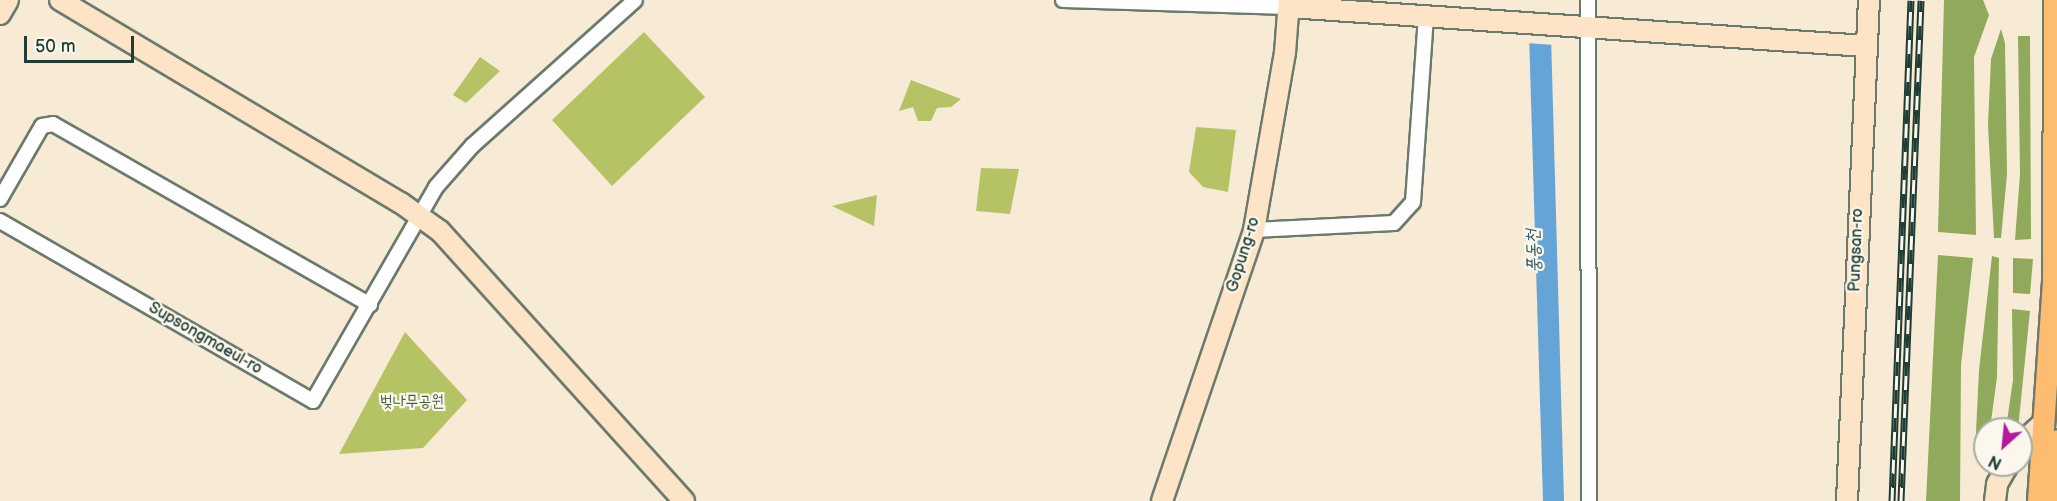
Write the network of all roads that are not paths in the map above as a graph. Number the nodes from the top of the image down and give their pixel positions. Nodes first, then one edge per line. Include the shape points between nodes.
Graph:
1 (8, 0) edge
2 (60, 0) edge
3 (635, 0) edge
4 (1063, 0) edge
5 (1588, 0) edge
6 (1869, 0) edge
7 (2048, 0) edge
8 (2054, 0) edge
9 (1289, 4) edge
10 (0, 14) edge
11 (1426, 16) junction
12 (1578, 24) junction
13 (1866, 46) junction
14 (2056, 122) edge
15 (0, 199) edge
16 (418, 215) junction
17 (0, 221) edge
18 (1254, 230) junction
19 (2055, 283) edge
20 (370, 305) junction
21 (2043, 423) junction
22 (2033, 432) edge
23 (2057, 440) edge
24 (2001, 477) edge
25 (684, 501) edge
26 (1162, 501) edge
27 (1589, 501) edge
28 (1847, 501) edge
29 (1995, 501) edge
30 (2038, 501) edge
31 (2053, 501) edge

1 - 10 street
2 - 16 street
3 - 16 street, Supsongmaeul-ro via 473,145 436,187
4 - 9 street
5 - 12 street
6 - 13 street, Pungsan-ro
7 - 14 main road via 2049,101
8 - 14 main road
9 - 11 street
9 - 18 street, Gopung-ro via 1285,53
11 - 12 street
11 - 18 street via 1413,202 1394,223
12 - 13 street
12 - 27 street
13 - 28 street, Pungsan-ro
14 - 19 main road
15 - 20 street via 42,126 53,124
16 - 20 street, Supsongmaeul-ro
16 - 25 street via 462,254
17 - 20 street, Supsongmaeul-ro via 313,400
18 - 26 street, Gopung-ro
19 - 21 main road
21 - 22 street
21 - 30 main road
23 - 31 main road
24 - 29 street

